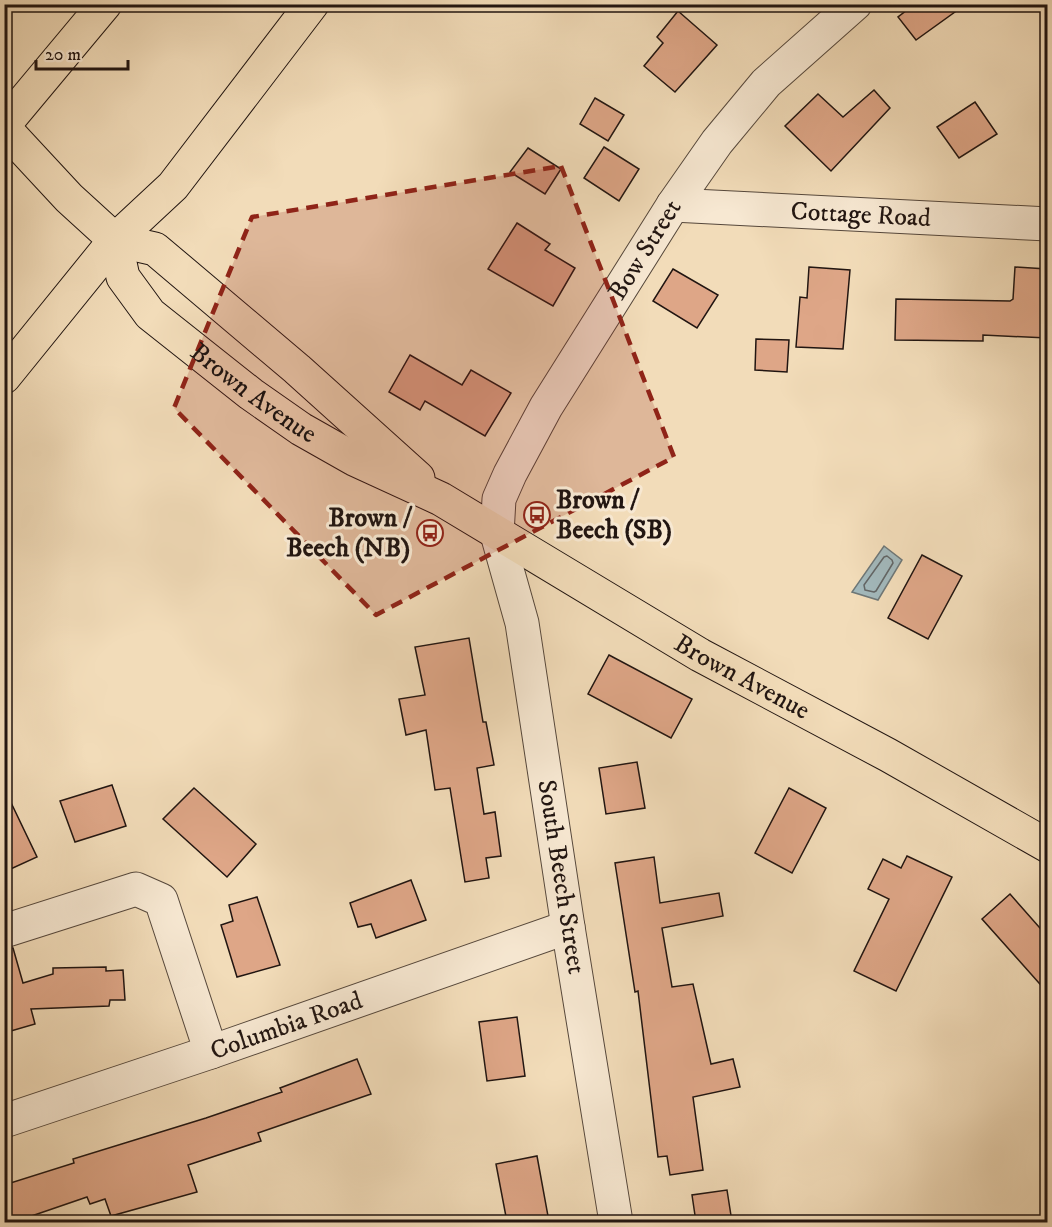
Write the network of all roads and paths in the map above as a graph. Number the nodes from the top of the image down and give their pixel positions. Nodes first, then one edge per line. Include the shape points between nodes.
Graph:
1 (312, 4) edge
2 (855, 4) edge
3 (97, 13) edge
4 (4, 126) edge
5 (673, 205) junction
6 (1047, 224) edge
7 (115, 240) junction
8 (4, 377) edge
9 (441, 499) junction
10 (497, 534) junction
11 (1047, 846) edge
12 (568, 927) junction
13 (4, 931) edge
14 (211, 1052) junction
15 (4, 1121) edge
16 (616, 1222) edge

1 - 7 main road via 173,186
2 - 5 street, Bow Street via 766,83 717,142
3 - 4 main road
4 - 7 main road, Brown Avenue via 69,198
5 - 6 street, Cottage Road
5 - 10 street, Bow Street via 546,407 510,474 499,499
7 - 8 main road
7 - 9 main road, Brown Avenue via 154,249 163,255
7 - 9 main road, Brown Avenue via 123,277 134,294 150,314 186,343 302,429 354,459
9 - 10 main road, Brown Avenue
10 - 11 main road, Brown Avenue via 700,655 888,755
10 - 12 street, South Beech Street via 522,623
12 - 14 street, Columbia Road
12 - 16 street, South Beech Street
13 - 14 street via 136,889 161,900
14 - 15 street, Columbia Road

